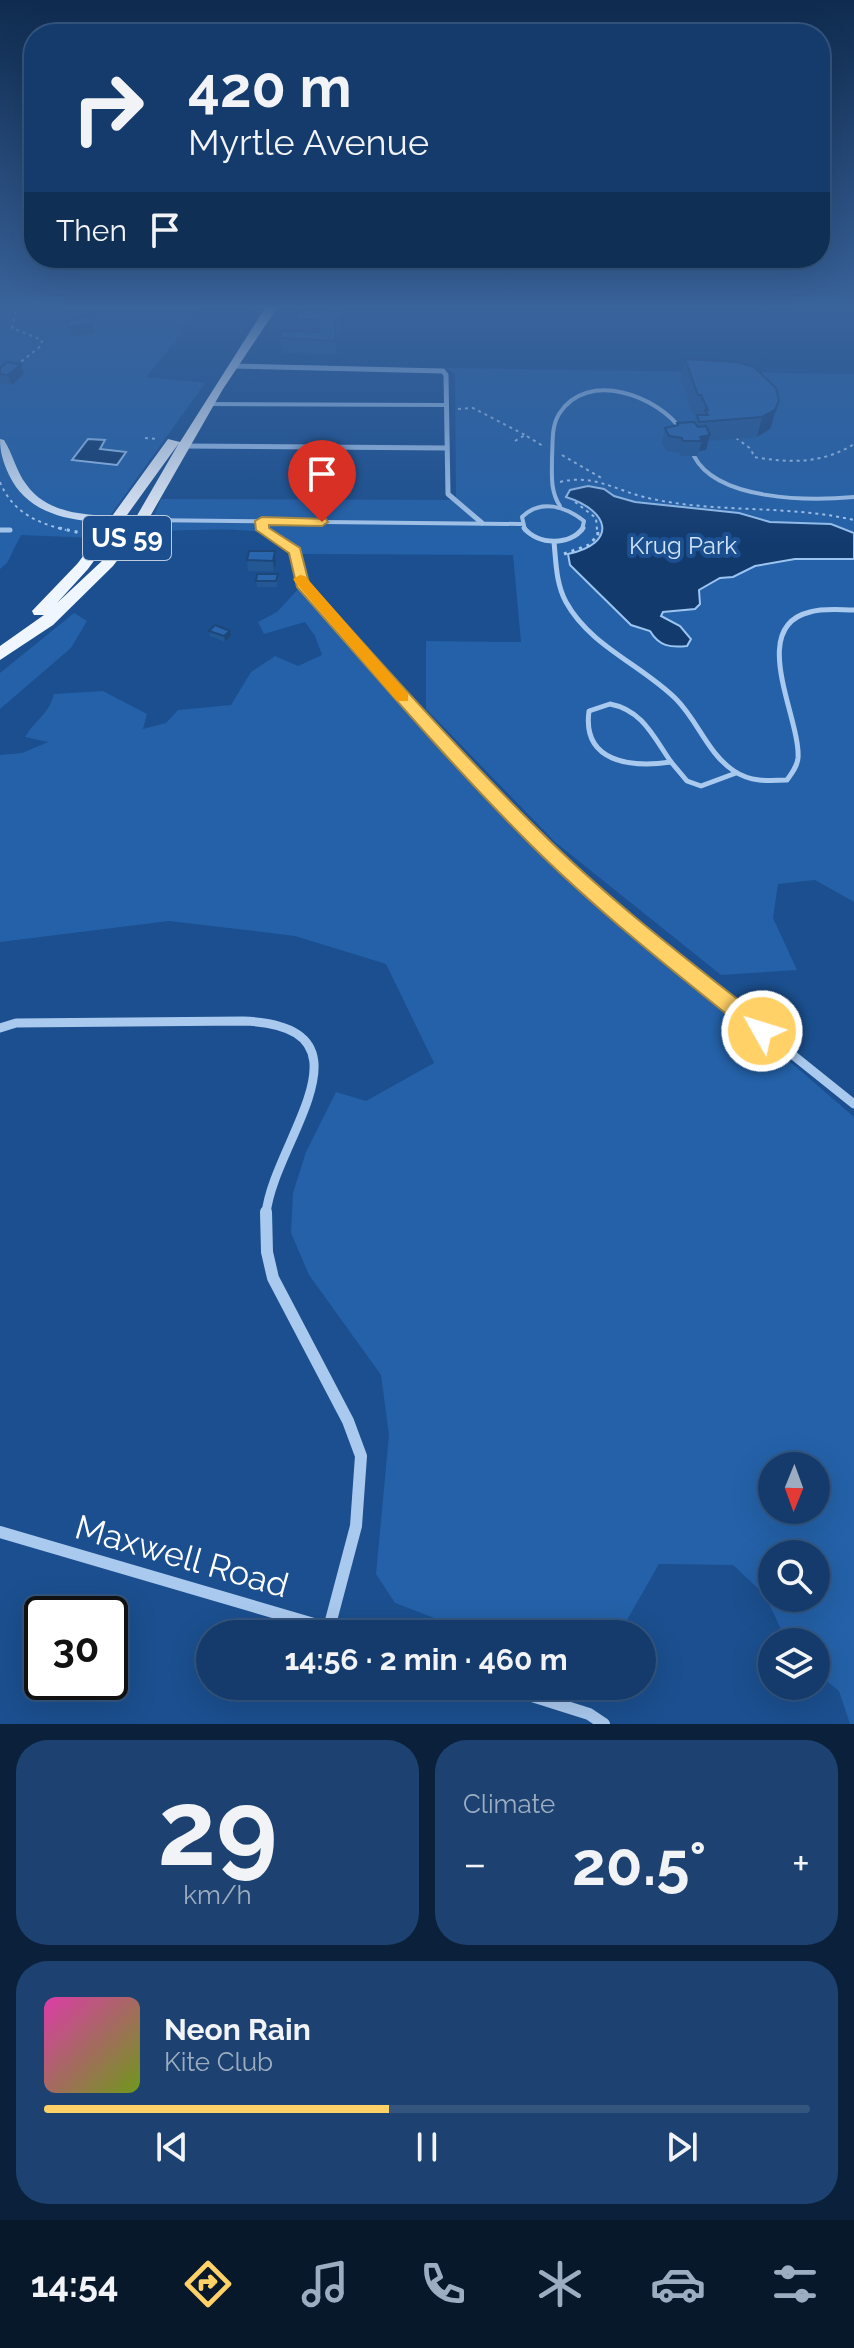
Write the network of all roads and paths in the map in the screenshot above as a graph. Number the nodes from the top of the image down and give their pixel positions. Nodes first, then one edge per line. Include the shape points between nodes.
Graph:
1 (219, 385) edge
2 (446, 385) edge
3 (217, 389) junction
4 (208, 404) junction
5 (446, 407) junction
6 (525, 435) junction
7 (735, 437) edge
8 (145, 438) dead end
9 (685, 438) edge
10 (515, 441) dead end
11 (0, 442) edge
12 (171, 444) junction
13 (854, 444) edge
14 (446, 448) junction
15 (547, 448) dead end
16 (559, 453) dead end
17 (694, 456) dead end
18 (603, 479) junction
19 (556, 488) dead end
20 (854, 497) edge
21 (570, 501) dead end
22 (560, 506) junction
23 (116, 519) junction
24 (141, 520) junction
25 (854, 520) edge
26 (262, 521) junction
27 (482, 523) junction
28 (521, 524) junction
29 (0, 530) edge
30 (10, 530) dead end
31 (554, 542) junction
32 (566, 562) dead end
33 (854, 610) edge
34 (0, 652) edge
35 (671, 762) junction
36 (736, 773) junction
37 (0, 1028) edge
38 (854, 1104) edge
39 (0, 1532) edge
40 (302, 1620) edge
41 (331, 1620) edge
42 (544, 1700) edge
43 (604, 1724) edge

1 - 3 main road, US 59
2 - 5 street
3 - 4 main road, US 59
3 - 12 main road, US 59
4 - 5 lane
4 - 12 main road, US 59
5 - 6 path via 469,407
5 - 14 street
6 - 10 path
6 - 15 path
7 - 13 path via 754,457 774,461 828,460
8 - 12 path
9 - 22 lane via 674,416 654,403 615,392 575,399 562,409 553,430 552,496
11 - 23 street via 32,499 71,515
12 - 14 street
12 - 23 main road, US 59
12 - 24 main road, US 59
14 - 27 street via 448,494
16 - 18 path
17 - 20 lane via 701,469 726,484 810,500
18 - 19 path via 569,479
18 - 25 path via 637,496 679,504
21 - 32 path via 590,511 599,529 589,545 564,554
22 - 28 lane via 537,507 522,517
22 - 31 lane via 580,516 584,526 578,536
23 - 24 street
23 - 34 main road, US 59 via 83,566
24 - 26 lane
24 - 34 main road, US 59 via 71,601
26 - 27 lane
26 - 38 street via 263,530 296,551 302,584 537,840 670,957
27 - 28 lane
28 - 31 lane via 532,536
29 - 30 lane
31 - 36 lane via 553,570 581,624 680,703 705,741
33 - 36 lane via 812,611 797,617 786,631 780,666 798,743 795,771 787,780 764,784
35 - 35 lane via 643,720 624,707 609,703 589,711 585,722 603,755 619,763
35 - 36 lane via 692,784 702,786
37 - 41 street via 16,1023 236,1022 275,1024 305,1038 316,1077 273,1173 264,1217 273,1278 361,1456 356,1526
39 - 40 street, Maxwell Road
42 - 43 street

